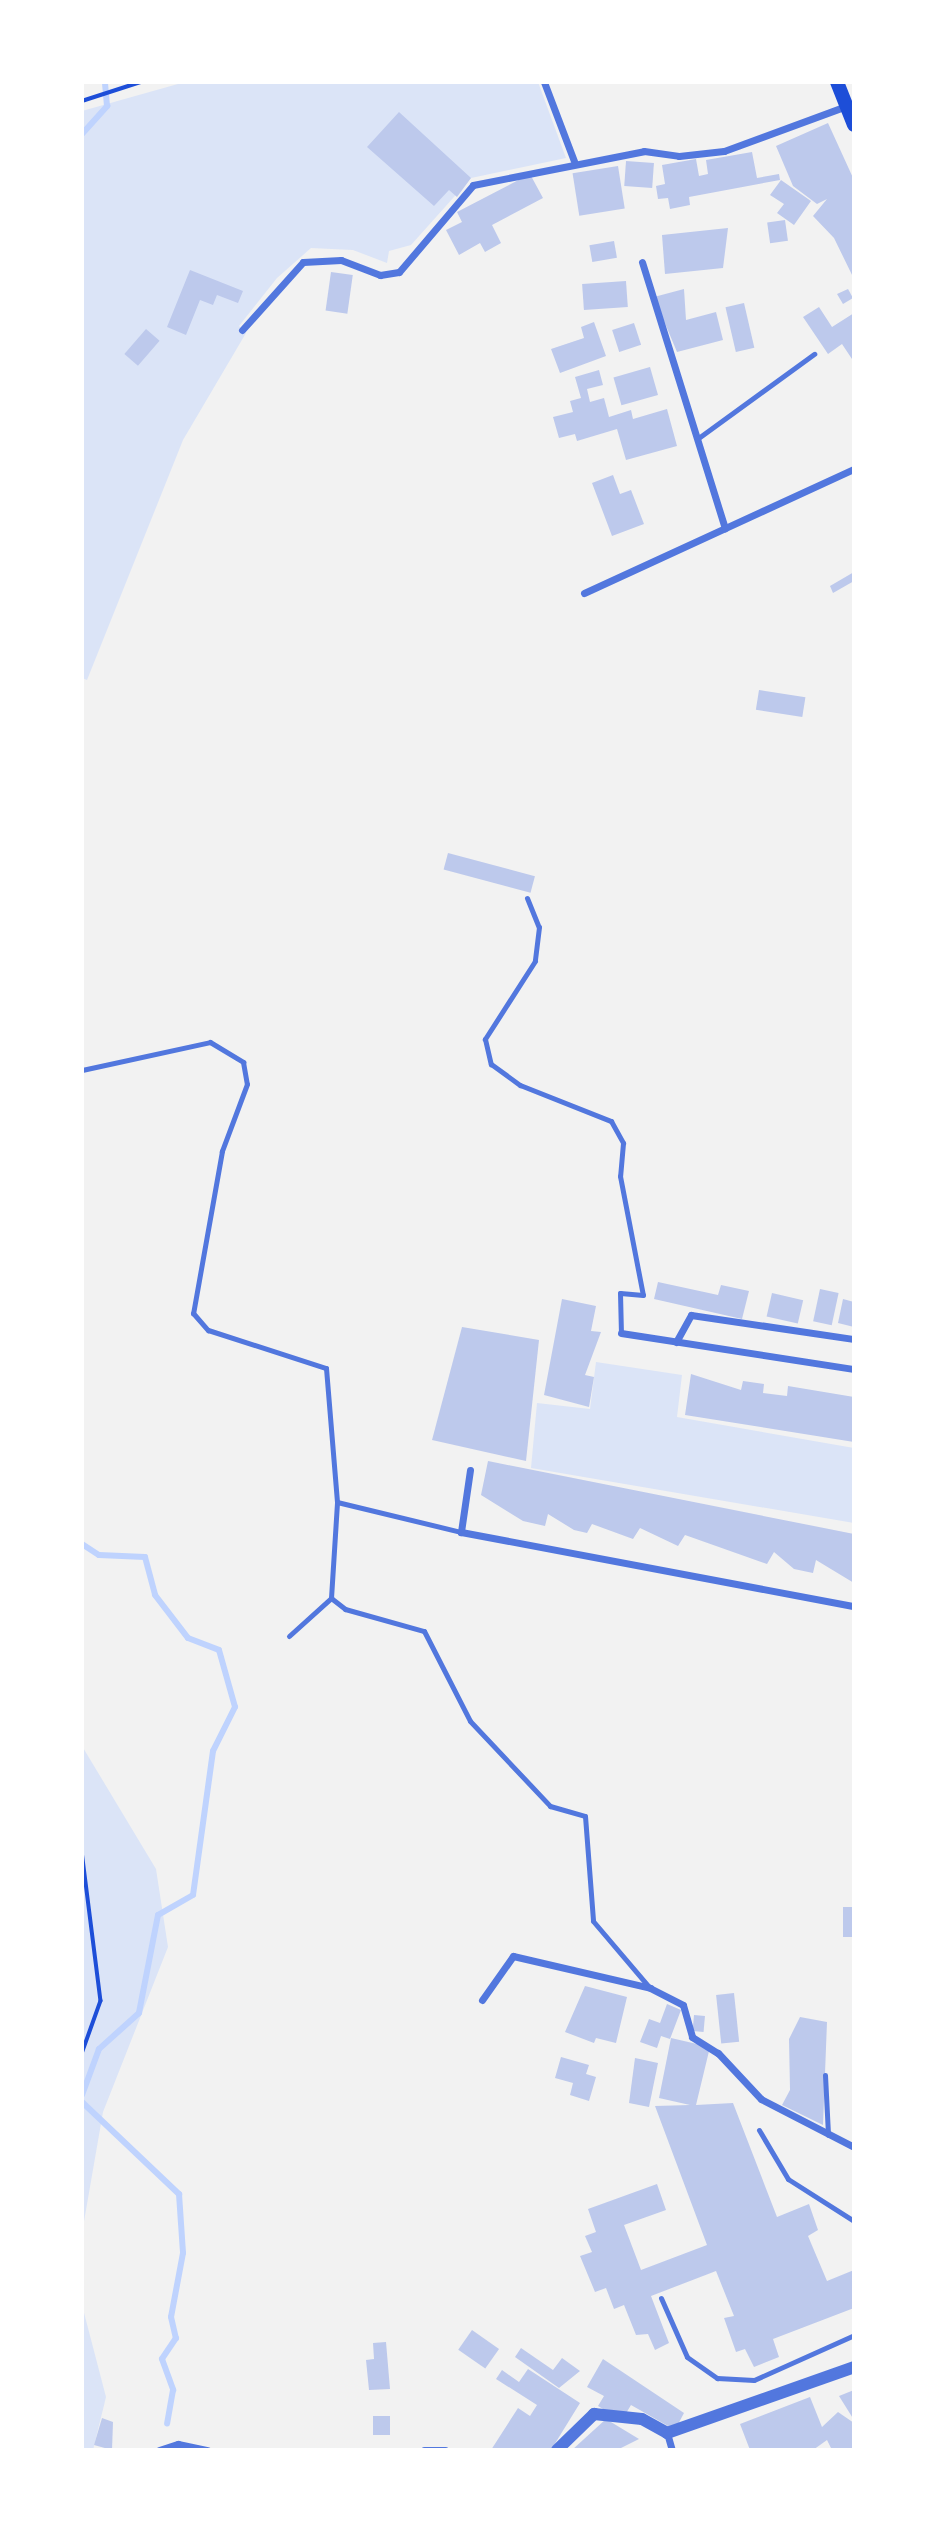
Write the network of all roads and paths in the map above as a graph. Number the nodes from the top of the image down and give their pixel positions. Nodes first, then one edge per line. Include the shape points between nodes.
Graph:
1 (141, 82) edge
2 (544, 82) edge
3 (837, 82) edge
4 (82, 101) edge
5 (850, 105) edge
6 (854, 125) edge
7 (574, 161) junction
8 (642, 262) dead end
9 (242, 330) dead end
10 (814, 354) dead end
11 (697, 439) junction
12 (854, 469) edge
13 (725, 528) junction
14 (584, 593) dead end
15 (527, 898) dead end
16 (82, 1070) edge
17 (621, 1333) joint
18 (854, 1339) edge
19 (676, 1342) junction
20 (854, 1369) edge
21 (470, 1470) dead end
22 (337, 1502) junction
23 (461, 1532) junction
24 (331, 1598) junction
25 (854, 1606) edge
26 (289, 1636) dead end
27 (82, 1851) edge
28 (650, 1988) junction
29 (482, 2000) dead end
30 (82, 2054) edge
31 (825, 2075) dead end
32 (759, 2130) dead end
33 (828, 2135) junction
34 (854, 2147) edge
35 (854, 2221) edge
36 (662, 2298) dead end
37 (854, 2335) edge
38 (854, 2367) edge
39 (667, 2433) junction
40 (159, 2450) edge
41 (207, 2450) edge
42 (424, 2450) edge
43 (445, 2450) edge
44 (557, 2450) edge
45 (672, 2450) edge

1 - 4 path
2 - 7 street
3 - 5 main road
5 - 6 main road
5 - 7 street via 724,151 644,151
7 - 9 street via 473,185 399,272 380,275 341,260 303,262
8 - 11 street
10 - 11 lane
11 - 13 street
12 - 13 street
13 - 14 street
15 - 17 lane via 539,928 535,961 485,1039 491,1064 520,1085 611,1121 623,1143 620,1176 643,1295 620,1293
16 - 22 lane via 210,1042 243,1062 247,1084 222,1152 193,1312 208,1331 326,1368
17 - 19 street
18 - 19 street via 691,1315
19 - 20 street
21 - 23 street
22 - 23 lane
22 - 24 lane
23 - 25 street
24 - 26 lane
24 - 28 lane via 345,1609 424,1631 470,1721 550,1806 585,1816 593,1921
27 - 30 path via 101,2001
28 - 29 street via 513,1956
28 - 33 street via 683,2005 692,2037 718,2053 761,2099
31 - 33 lane
32 - 35 lane via 788,2179
33 - 34 street
36 - 37 lane via 687,2357 717,2378 754,2380
38 - 39 street
39 - 44 street via 642,2419 594,2414
39 - 45 street
40 - 41 street via 178,2444
42 - 43 street

